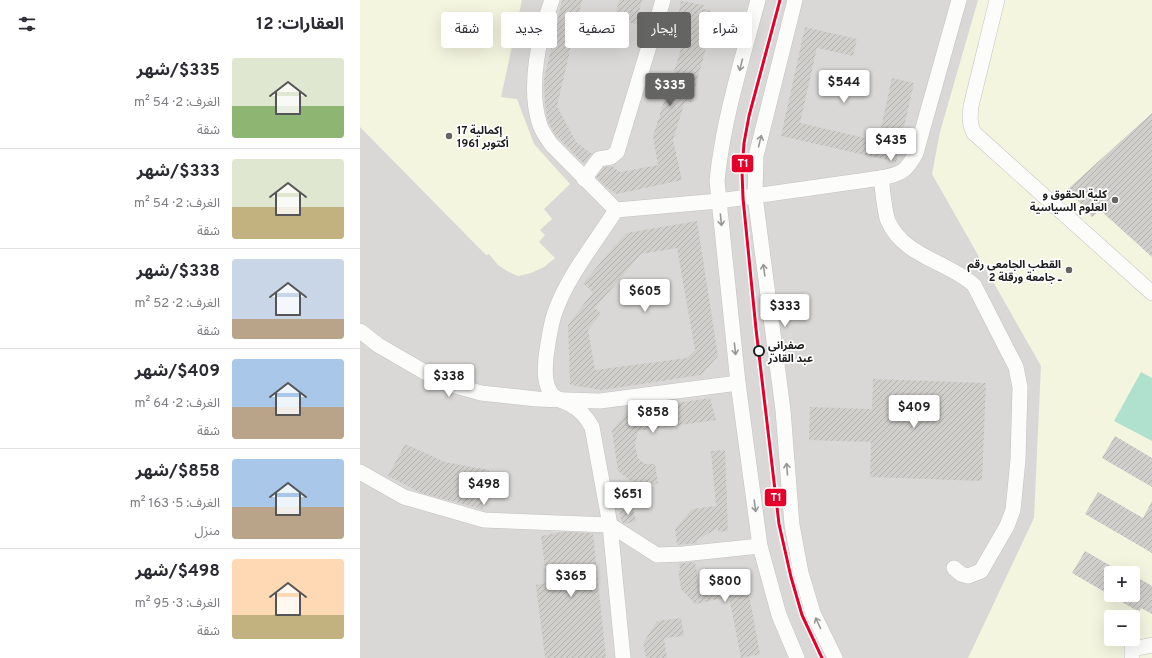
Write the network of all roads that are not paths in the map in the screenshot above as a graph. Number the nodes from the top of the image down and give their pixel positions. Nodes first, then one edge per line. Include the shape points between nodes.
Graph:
1 (552, 0) edge
2 (663, 0) edge
3 (758, 0) edge
4 (795, 0) edge
5 (959, 0) edge
6 (997, 0) edge
7 (881, 178) junction
8 (584, 179) junction
9 (755, 196) junction
10 (719, 201) junction
11 (616, 210) junction
12 (1152, 293) edge
13 (360, 331) edge
14 (738, 383) junction
15 (560, 400) junction
16 (360, 472) edge
17 (610, 525) junction
18 (760, 546) junction
19 (954, 568) dead end
20 (1152, 645) edge
21 (624, 658) edge
22 (797, 658) edge
23 (835, 658) edge
24 (1132, 658) edge

1 - 8 street via 535,72 536,110 539,124 547,140
2 - 8 street via 617,152 611,157 599,159
3 -> 10 street via 720,154 717,181
9 -> 4 street via 756,156
5 - 7 street via 916,153 903,172
6 - 12 street via 971,106 970,127
7 - 9 street
7 - 19 street via 888,220 893,229 902,241 914,250 974,285 1016,367 1018,376 1018,460 1013,510 1007,526 981,571 968,576
8 - 11 street
9 - 10 street
23 -> 9 street via 813,613 801,573 792,525 783,410
10 - 11 street
10 -> 14 street
11 - 15 street via 567,286 554,316 547,348 546,382 551,393
13 - 15 street via 407,363 456,386 481,393
14 - 15 street via 600,401
14 -> 18 street
15 - 17 street via 578,410 592,427
16 - 17 street via 404,497 484,520
17 - 18 street via 657,555
17 - 21 street
18 - 22 street via 778,615
20 - 24 street via 1132,649

